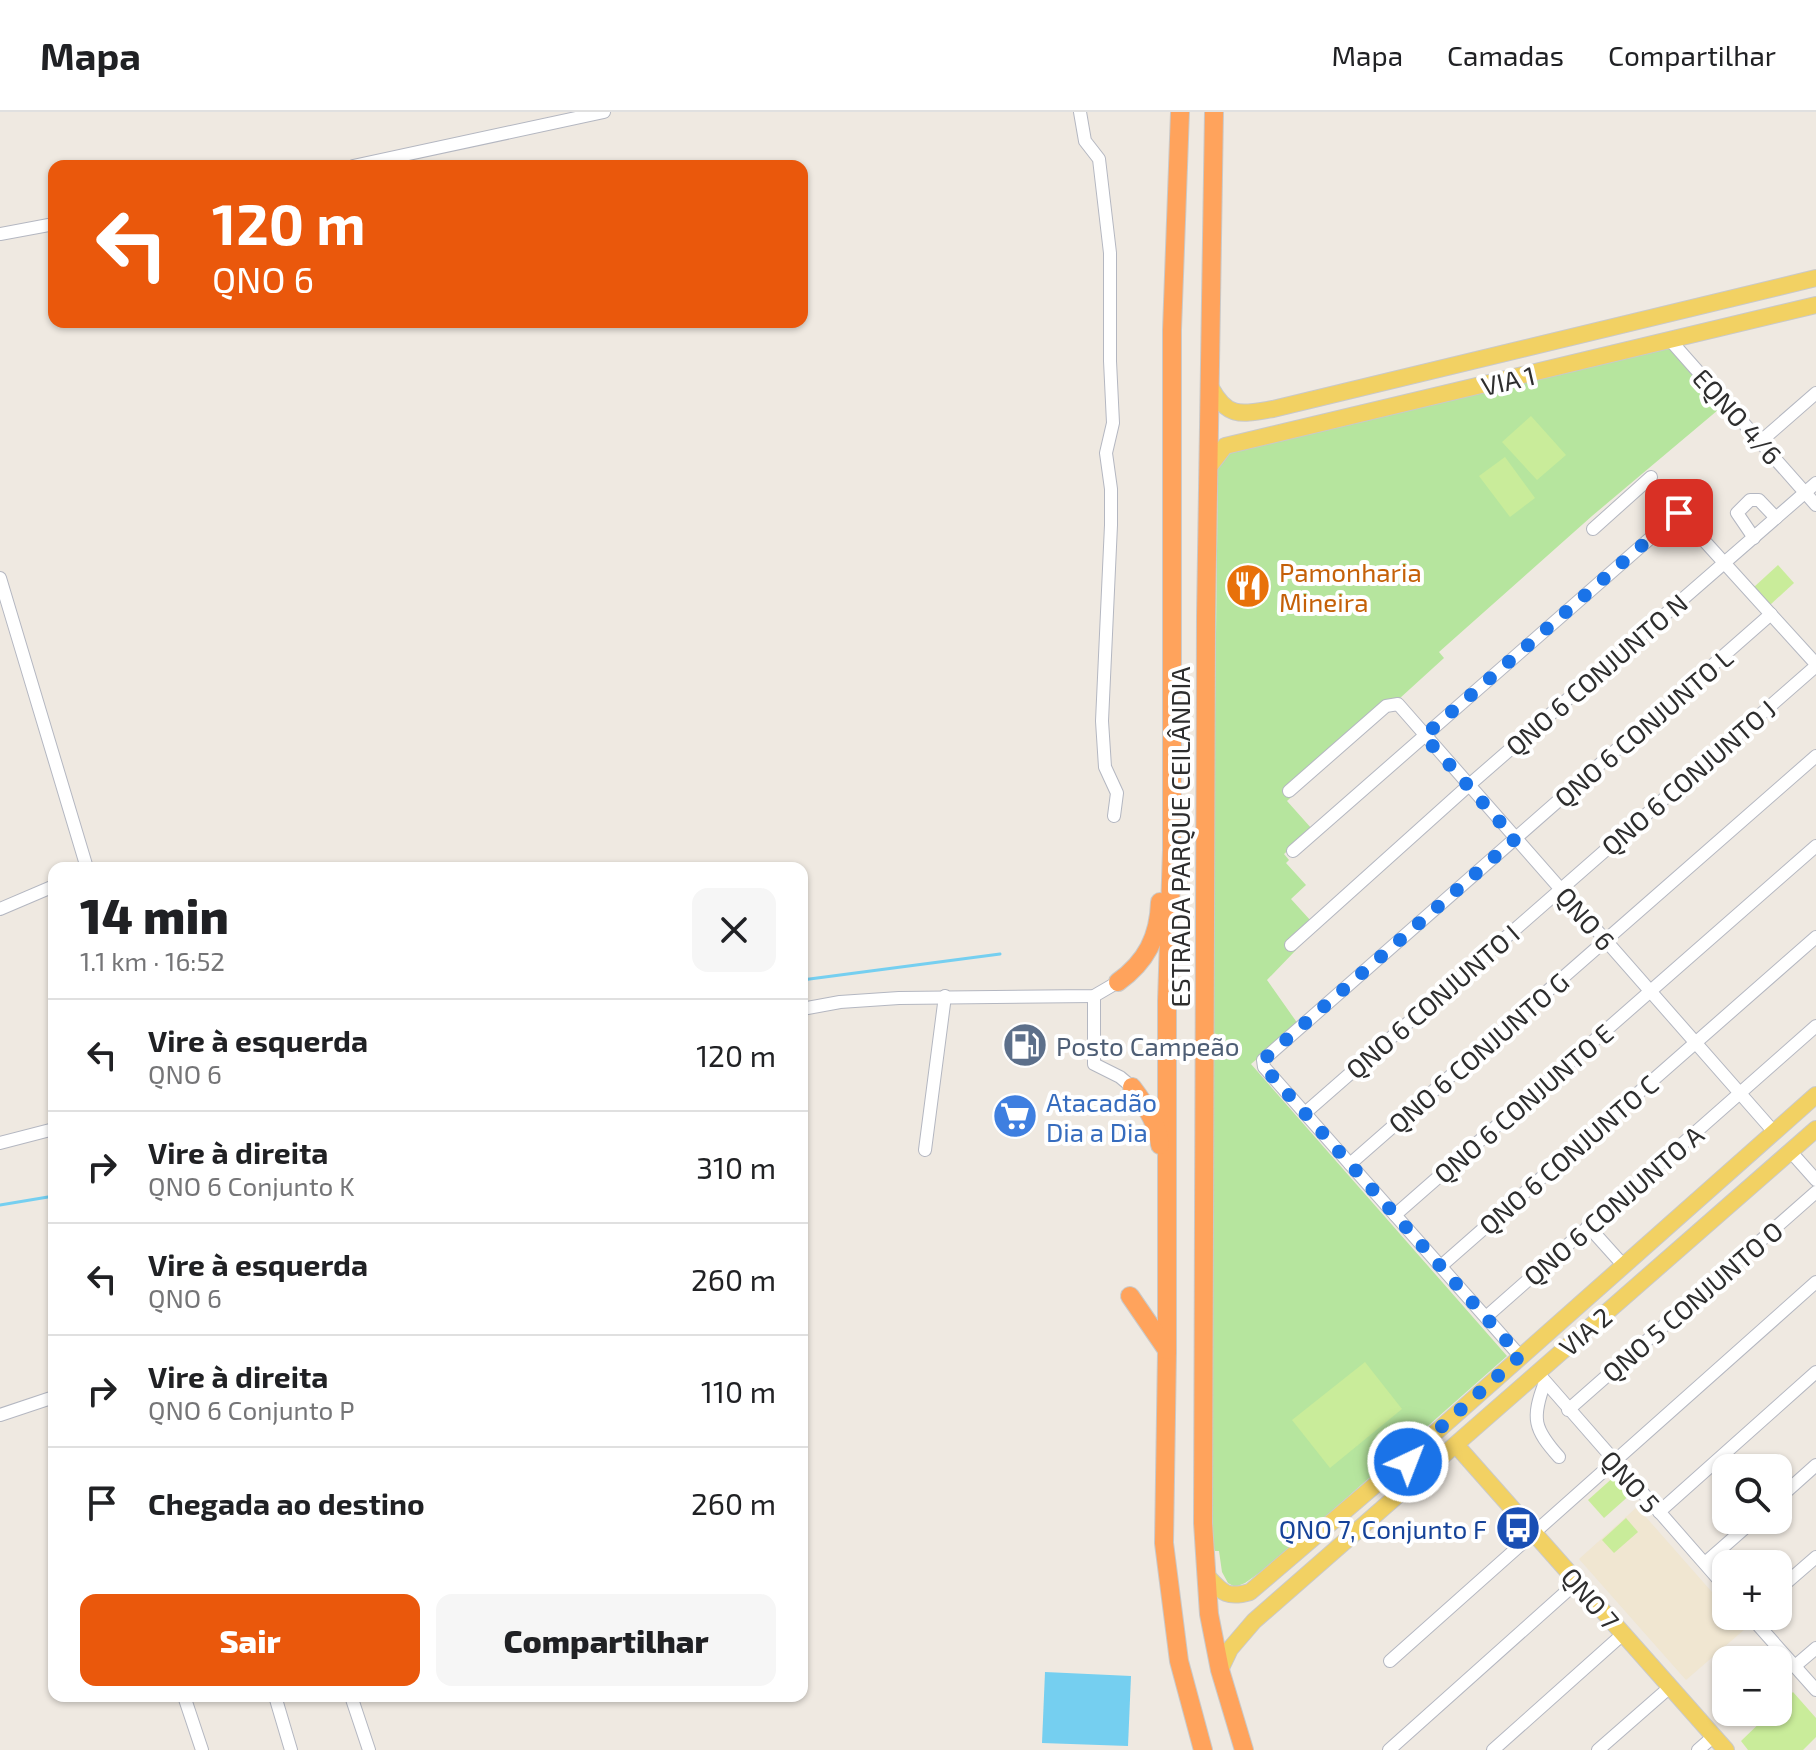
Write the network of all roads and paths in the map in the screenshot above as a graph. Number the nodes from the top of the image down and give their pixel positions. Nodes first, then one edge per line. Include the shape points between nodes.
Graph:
1 (604, 112) edge
2 (1080, 112) edge
3 (1180, 112) edge
4 (1214, 112) edge
5 (381, 160) edge
6 (48, 225) edge
7 (0, 234) edge
8 (1812, 280) edge
9 (1816, 305) edge
10 (1670, 340) junction
11 (1532, 346) junction
12 (1537, 373) junction
13 (1211, 388) junction
14 (1816, 393) edge
15 (1761, 441) junction
16 (1209, 467) junction
17 (1651, 477) dead end
18 (1816, 483) edge
19 (1805, 493) junction
20 (1816, 505) edge
21 (1776, 518) junction
22 (1593, 529) dead end
23 (1754, 538) junction
24 (1724, 562) junction
25 (0, 578) edge
26 (1771, 614) junction
27 (1816, 665) edge
28 (1424, 736) junction
29 (1816, 756) edge
30 (1468, 786) junction
31 (1172, 789) junction
32 (1289, 791) dead end
33 (1114, 816) dead end
34 (1515, 839) junction
35 (1816, 846) edge
36 (1172, 850) junction
37 (1205, 850) junction
38 (1293, 851) dead end
39 (85, 862) edge
40 (48, 889) edge
41 (1560, 889) junction
42 (0, 909) edge
43 (1816, 937) edge
44 (1605, 940) junction
45 (1291, 945) dead end
46 (1118, 982) joint
47 (1650, 991) junction
48 (945, 996) junction
49 (1094, 996) junction
50 (808, 1008) edge
51 (1816, 1026) edge
52 (1695, 1043) junction
53 (1132, 1087) joint
54 (1740, 1093) junction
55 (1816, 1095) edge
56 (1305, 1113) junction
57 (1816, 1129) edge
58 (48, 1131) edge
59 (1774, 1132) junction
60 (0, 1143) edge
61 (925, 1150) dead end
62 (1791, 1152) junction
63 (1350, 1164) junction
64 (1816, 1180) edge
65 (1816, 1192) edge
66 (1166, 1194) junction
67 (1395, 1215) junction
68 (1588, 1226) junction
69 (1652, 1243) junction
70 (1666, 1261) junction
71 (1630, 1262) junction
72 (1441, 1266) junction
73 (1650, 1276) junction
74 (1816, 1282) edge
75 (1130, 1296) dead end
76 (1486, 1317) junction
77 (1167, 1351) junction
78 (1520, 1356) junction
79 (1816, 1372) edge
80 (1541, 1377) junction
81 (48, 1399) edge
82 (1568, 1410) junction
83 (0, 1415) edge
84 (1456, 1445) junction
85 (1409, 1456) junction
86 (1559, 1457) dead end
87 (1613, 1461) junction
88 (1816, 1465) edge
89 (1424, 1472) junction
90 (1792, 1486) edge
91 (1659, 1512) junction
92 (1533, 1532) junction
93 (1738, 1534) edge
94 (1816, 1557) edge
95 (1705, 1563) junction
96 (1712, 1571) edge
97 (1206, 1575) junction
98 (1792, 1578) edge
99 (1577, 1582) junction
100 (1763, 1630) edge
101 (1623, 1634) junction
102 (1816, 1648) edge
103 (1390, 1661) dead end
104 (1795, 1666) junction
105 (1220, 1670) junction
106 (1670, 1687) junction
107 (1816, 1690) edge
108 (186, 1702) edge
109 (277, 1702) edge
110 (353, 1702) edge
111 (1714, 1736) junction
112 (202, 1750) edge
113 (291, 1750) edge
114 (369, 1750) edge
115 (1203, 1750) edge
116 (1244, 1750) edge
117 (1389, 1750) edge
118 (1493, 1750) edge
119 (1598, 1750) edge
120 (1698, 1750) edge
121 (1726, 1750) edge

1 - 5 street
2 - 33 street via 1085,141 1099,159 1110,253 1113,423 1106,453 1111,525 1102,721 1105,767 1117,793
3 - 31 highway, ESTRADA PARQUE CEILÂNDIA via 1172,345
4 - 13 highway, ESTRADA PARQUE CEILÂNDIA
6 - 7 street
8 - 11 main road, VIA 1
9 - 10 main road, VIA 1
10 - 12 main road, VIA 1
10 - 15 street, EQNO 4/6
11 - 12 main road via 1528,362
11 - 13 main road, VIA 1 via 1250,413 1225,409
12 - 16 main road, VIA 1 via 1225,446
13 - 16 highway, ESTRADA PARQUE CEILÂNDIA
14 - 15 street
15 - 19 street, EQNO 4/6
16 - 37 highway, ESTRADA PARQUE CEILÂNDIA
17 - 22 street
18 - 19 street
19 - 20 street, EQNO 4/6
19 - 21 street
21 - 23 street
21 - 23 street, EQNO 4/6 via 1759,500 1750,500 1737,513
23 - 24 street
24 - 26 street
24 - 28 street via 1679,513
24 - 30 street, QNO 6 CONJUNTO N
25 - 39 street
26 - 27 street
26 - 34 street, QNO 6 CONJUNTO L
27 - 41 street, QNO 6 CONJUNTO J
28 - 30 street, QNO 6
28 - 32 street, QNO 6 via 1398,704 1386,706
28 - 38 street
29 - 44 street, QNO 6 CONJUNTO G
30 - 34 street, QNO 6
30 - 45 street, QNO 6 CONJUNTO N
31 - 36 highway, ESTRADA PARQUE CEILÂNDIA
31 - 46 highway via 1163,823 1155,935 1136,969
34 - 41 street, QNO 6
34 - 56 street, QNO 6 CONJUNTO L via 1265,1058 1263,1063
35 - 47 street, QNO 6 CONJUNTO E
36 - 37 highway via 1182,859
36 - 66 highway, ESTRADA PARQUE CEILÂNDIA
37 - 97 highway, ESTRADA PARQUE CEILÂNDIA
40 - 42 street
41 - 44 street, QNO 6
41 - 56 street, QNO 6 CONJUNTO I
43 - 52 street, QNO 6 CONJUNTO C
44 - 47 street, QNO 6
44 - 63 street, QNO 6 CONJUNTO G
46 - 49 street
47 - 52 street, QNO 6
47 - 67 street, QNO 6 CONJUNTO E
48 - 49 street
48 - 50 street
48 - 61 street
49 - 53 street via 1094,1064
51 - 54 street, QNO 6 CONJUNTO A
52 - 54 street, QNO 6
52 - 72 street, QNO 6 CONJUNTO C
53 - 66 highway via 1159,1135
54 - 59 street, QNO 6
54 - 68 street, QNO 6 CONJUNTO A
55 - 59 main road, VIA 2
56 - 63 street
57 - 62 main road, VIA 2
58 - 60 street
59 - 69 main road, VIA 2
62 - 64 street
62 - 70 main road, VIA 2
63 - 67 street
65 - 82 street, QNO 5 CONJUNTO O
66 - 77 highway, ESTRADA PARQUE CEILÂNDIA
67 - 72 street
68 - 71 street
68 - 76 street, QNO 6 CONJUNTO A
69 - 70 main road
69 - 71 main road, VIA 2
70 - 73 main road, VIA 2
71 - 73 main road via 1643,1259
71 - 78 main road, VIA 2
72 - 76 street
73 - 80 main road, VIA 2
74 - 87 street
75 - 77 highway
76 - 78 street
77 - 115 highway, ESTRADA PARQUE CEILÂNDIA via 1166,1574 1179,1661
78 - 85 main road, VIA 2
79 - 91 street
80 - 82 street, QNO 5
80 - 84 main road, VIA 2
80 - 86 street via 1540,1436
81 - 83 street
82 - 87 street, QNO 5
84 - 89 main road, VIA 2
84 - 92 main road, QNO 7
85 - 89 main road via 1411,1467
85 - 97 main road, VIA 2 via 1250,1592 1230,1596
87 - 91 street, QNO 5
87 - 92 street
88 - 90 street
89 - 105 main road, VIA 2 via 1254,1621
91 - 95 street, QNO 5
92 - 99 main road, QNO 7
92 - 103 street
93 - 95 street
94 - 98 street
95 - 96 street, QNO 5
97 - 105 highway, ESTRADA PARQUE CEILÂNDIA
99 - 101 main road, QNO 7
99 - 117 street
100 - 104 street
101 - 106 main road, QNO 7
101 - 118 street
102 - 104 street
104 - 107 street
105 - 116 highway, ESTRADA PARQUE CEILÂNDIA
106 - 111 main road, QNO 7
106 - 119 street
108 - 112 street
109 - 113 street
110 - 114 street
111 - 120 street
111 - 121 main road, QNO 7

